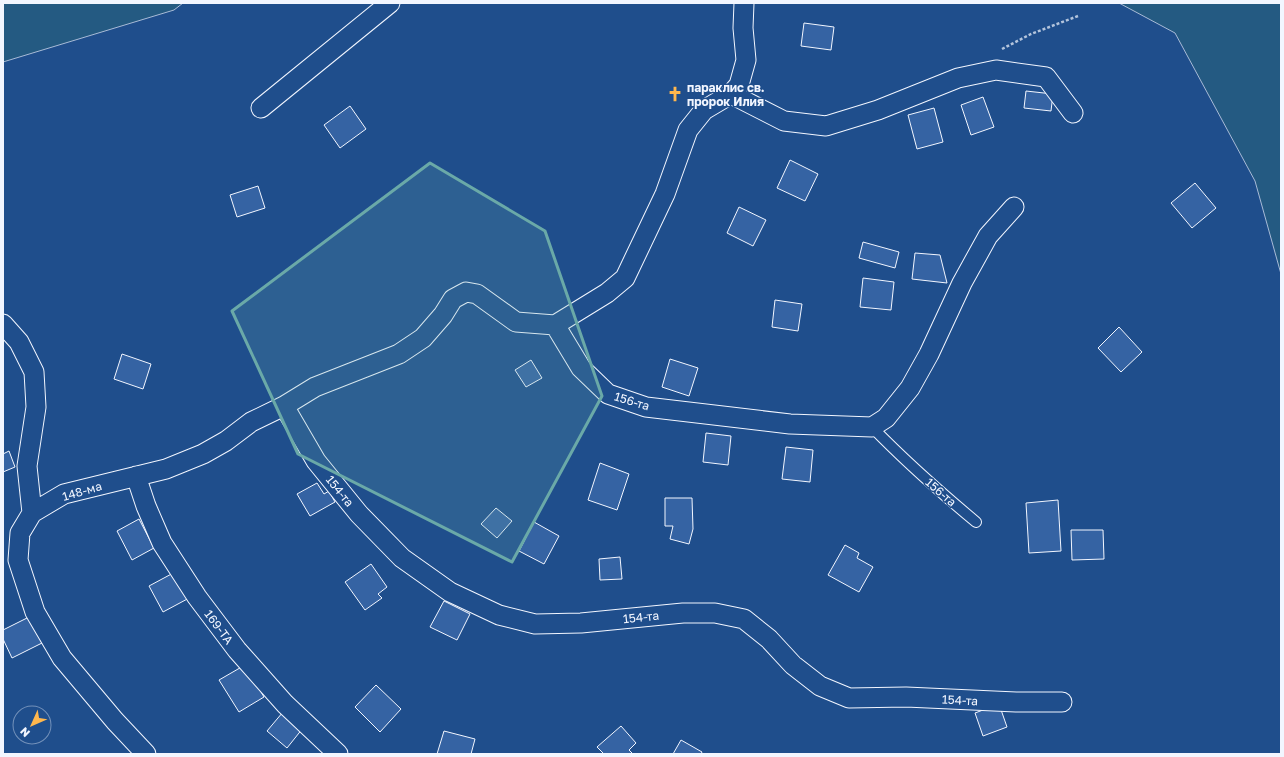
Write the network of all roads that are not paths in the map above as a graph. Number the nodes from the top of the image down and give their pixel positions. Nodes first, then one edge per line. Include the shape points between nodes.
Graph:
1 (390, 3) edge
2 (744, 3) edge
3 (731, 94) junction
4 (261, 108) dead end
5 (1073, 113) dead end
6 (1014, 207) dead end
7 (3, 324) edge
8 (555, 325) junction
9 (284, 406) junction
10 (872, 427) junction
11 (136, 476) junction
12 (32, 513) junction
13 (976, 522) dead end
14 (1062, 702) dead end
15 (146, 754) edge
16 (338, 754) edge

1 - 4 street
2 - 3 street via 746,60 739,85
3 - 5 street via 784,121 826,126 878,110 958,78 996,70 1046,77
3 - 8 street via 704,110 688,130 665,194 625,278 607,293
6 - 10 street via 988,236 910,388 886,418
7 - 12 street via 19,342 34,372 36,407 27,466
8 - 9 street via 516,322 477,294 466,292 454,299 423,338 398,354 315,387
8 - 10 street, 156-та via 581,368 608,394 646,407 790,424
9 - 11 street, 148-ма via 251,422 203,454 166,469
9 - 14 street, 154-та via 316,461 359,514 402,558 450,592 499,615 535,624 581,623 682,613 715,613 744,619 770,639 793,665 820,686 850,698 906,697
10 - 13 lane, 156-та via 933,486
11 - 12 street, 148-ма via 64,494
11 - 16 street, 169-TA via 162,543 197,598 236,650 285,704
12 - 15 street, 148-ма via 20,533 18,560 35,612 62,658

